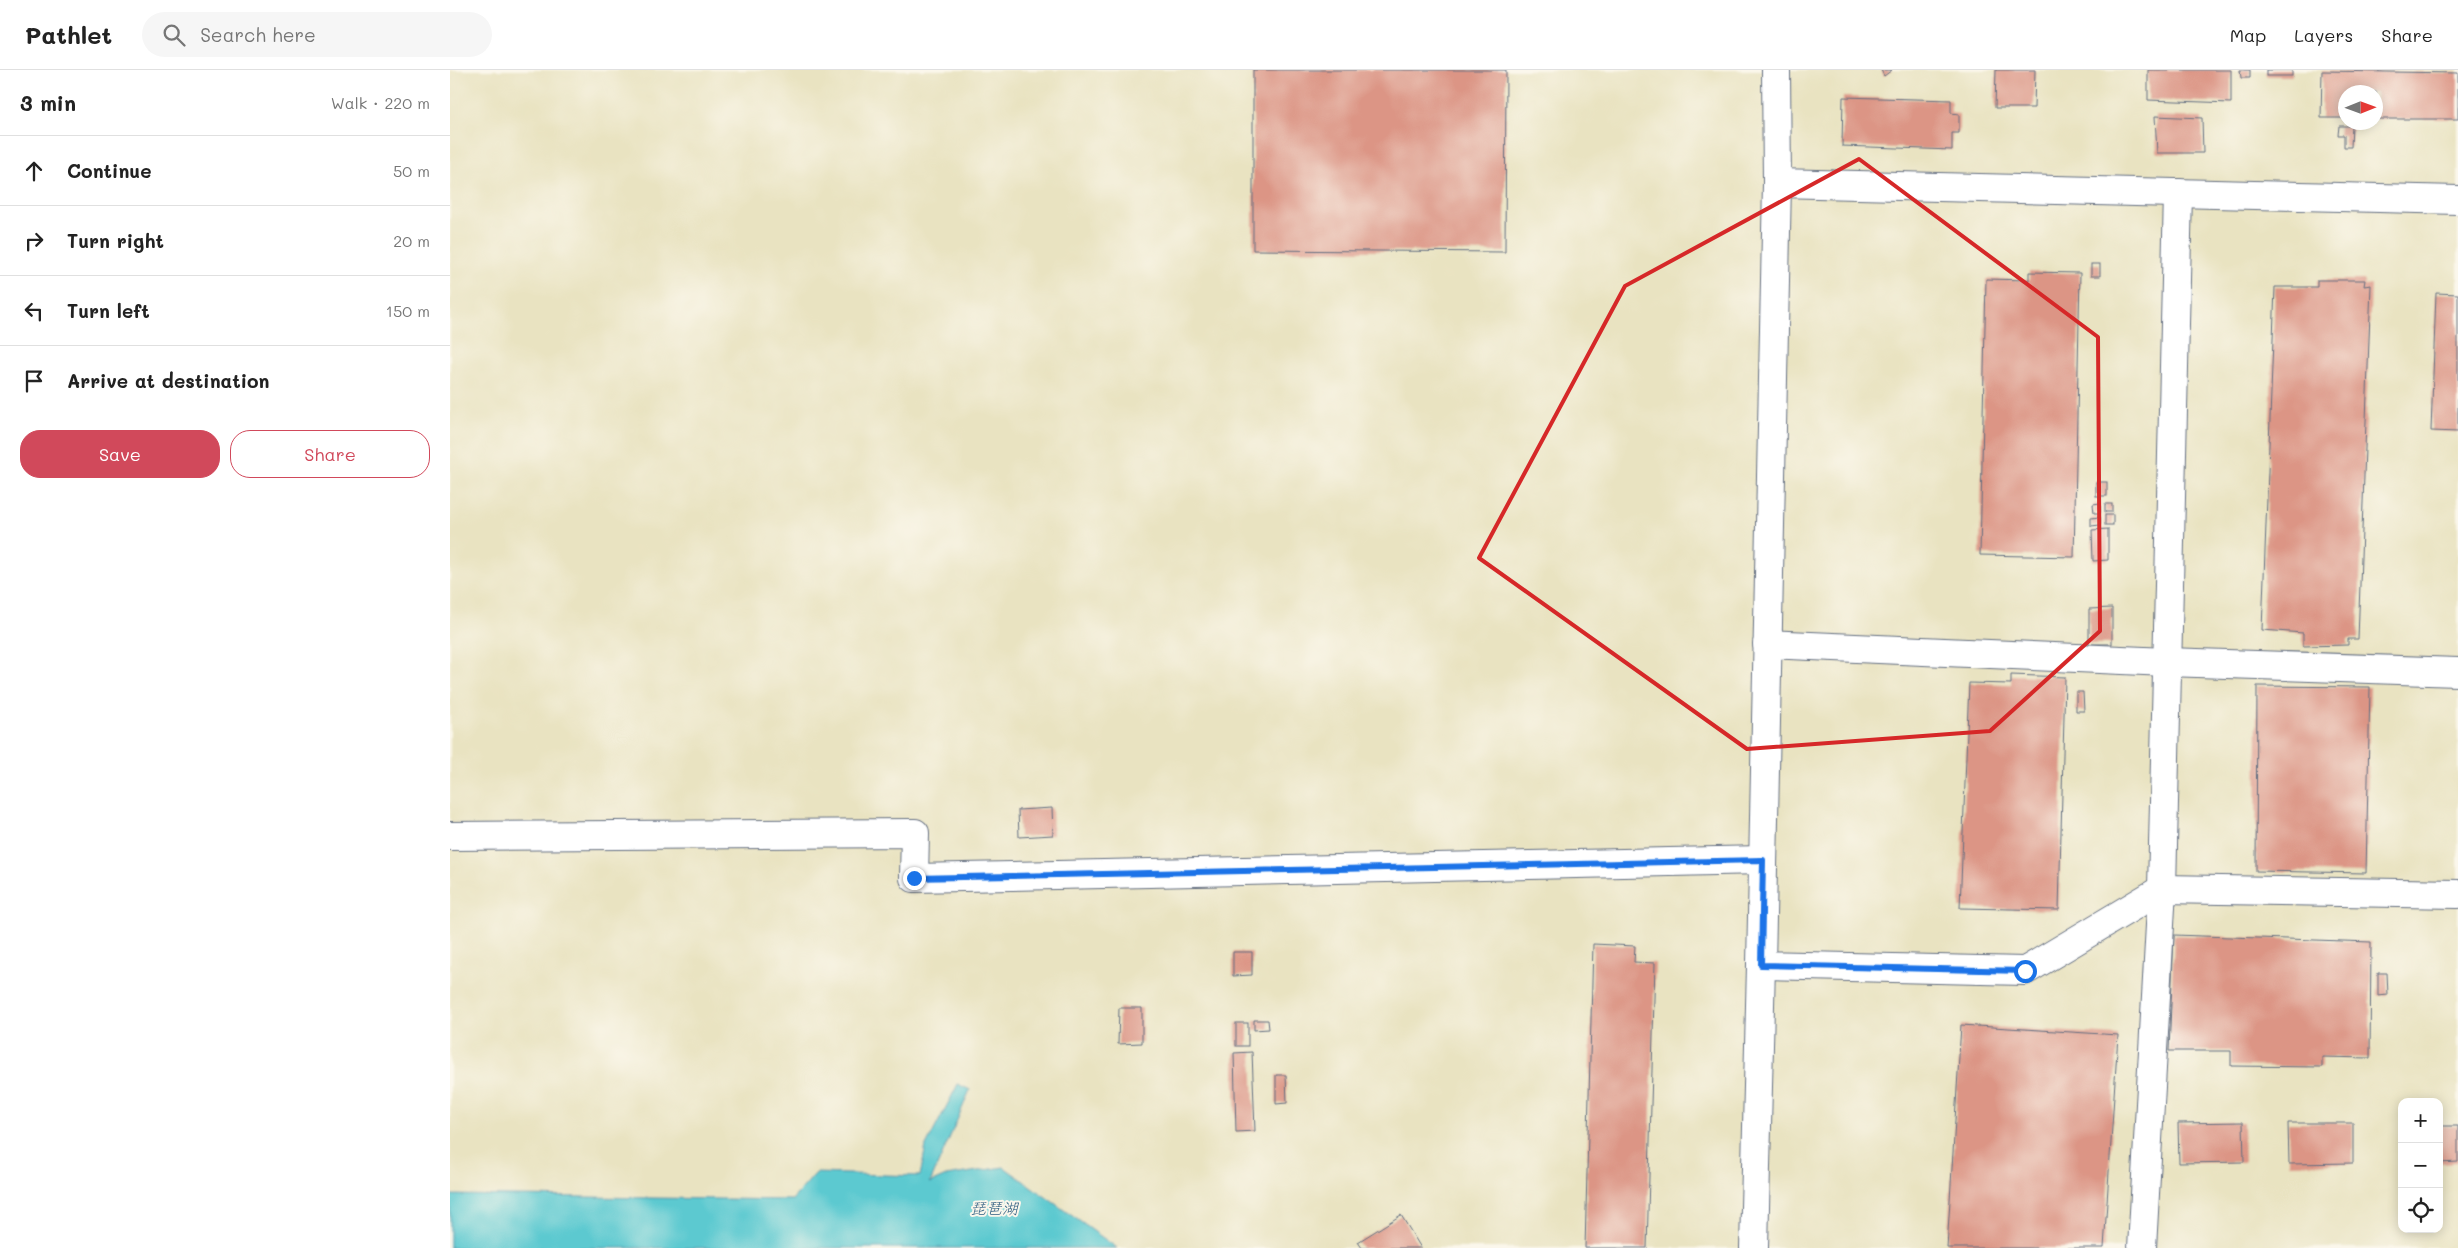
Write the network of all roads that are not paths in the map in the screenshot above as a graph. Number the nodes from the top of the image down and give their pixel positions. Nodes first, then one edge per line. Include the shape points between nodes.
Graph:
1 (1776, 70) edge
2 (1777, 182) junction
3 (2178, 193) junction
4 (2458, 200) edge
5 (1767, 644) junction
6 (2167, 662) junction
7 (2458, 672) edge
8 (450, 836) edge
9 (1763, 860) junction
10 (2162, 889) junction
11 (2458, 894) edge
12 (1761, 965) junction
13 (1754, 1248) edge
14 (2142, 1248) edge

1 - 2 lane
2 - 3 lane
2 - 5 lane
3 - 4 lane
3 - 6 lane
5 - 6 lane
5 - 9 lane
6 - 7 lane
6 - 10 lane
8 - 9 lane via 915,833 914,878
9 - 12 lane
10 - 11 lane
10 - 12 lane via 2025,971
10 - 14 lane
12 - 13 lane

